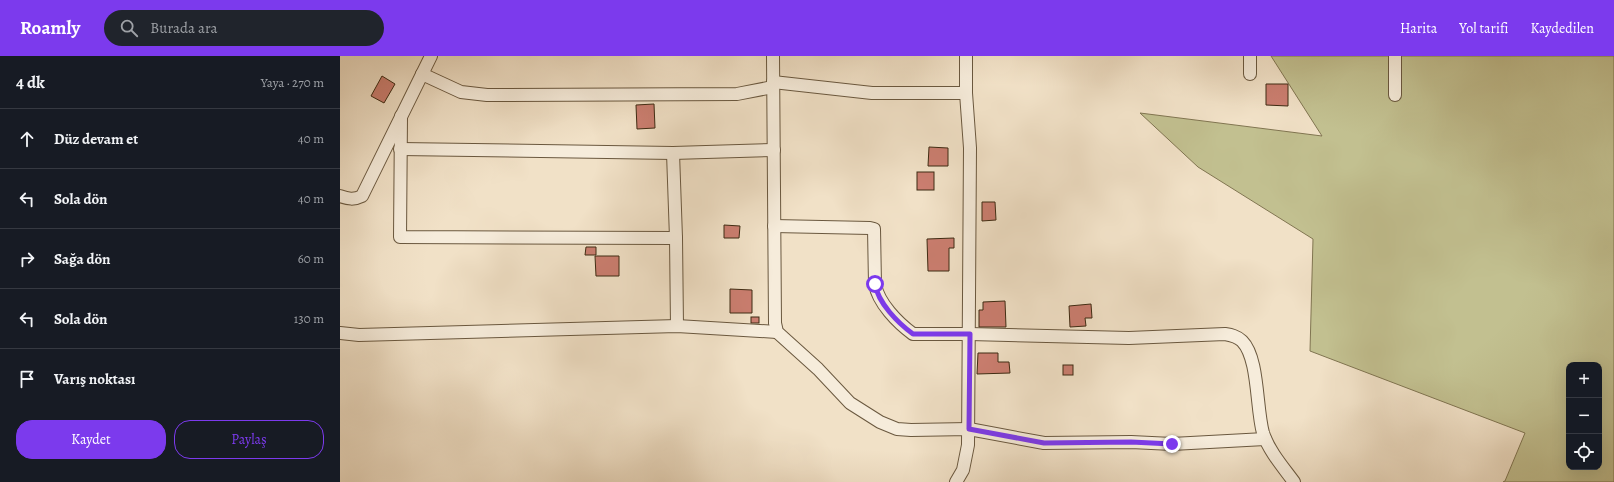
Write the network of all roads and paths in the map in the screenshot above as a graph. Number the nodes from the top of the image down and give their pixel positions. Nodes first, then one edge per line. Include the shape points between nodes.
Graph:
1 (431, 56) edge
2 (773, 56) edge
3 (966, 56) edge
4 (1250, 56) edge
5 (1395, 56) edge
6 (422, 74) junction
7 (1250, 74) dead end
8 (773, 85) junction
9 (966, 93) junction
10 (1396, 95) dead end
11 (402, 116) junction
12 (400, 149) junction
13 (774, 150) junction
14 (672, 153) junction
15 (340, 196) edge
16 (774, 226) junction
17 (676, 238) junction
18 (677, 326) junction
19 (777, 332) junction
20 (340, 333) edge
21 (970, 334) junction
22 (969, 429) junction
23 (1266, 439) junction
24 (956, 482) edge
25 (1294, 482) edge

1 - 6 street
2 - 8 street
3 - 9 street
4 - 7 street
5 - 10 street
6 - 8 street via 461,92 487,95 737,94
6 - 11 street
8 - 9 street via 872,93
8 - 13 street
9 - 21 street via 970,148
11 - 12 street
11 - 15 street via 362,196 348,199
12 - 14 street
12 - 17 street via 400,237
13 - 14 street
13 - 16 street
14 - 17 street
16 - 19 street
16 - 21 street via 874,229 875,284 876,293 882,303 913,334
17 - 18 street
18 - 19 street
18 - 20 street via 359,335
19 - 22 street via 818,369 850,403 880,422 897,429
21 - 22 street
21 - 23 street via 1129,338 1225,334 1234,336 1242,340 1253,363 1259,413
22 - 23 street via 1044,443 1172,444
22 - 24 street via 966,458
23 - 25 street

